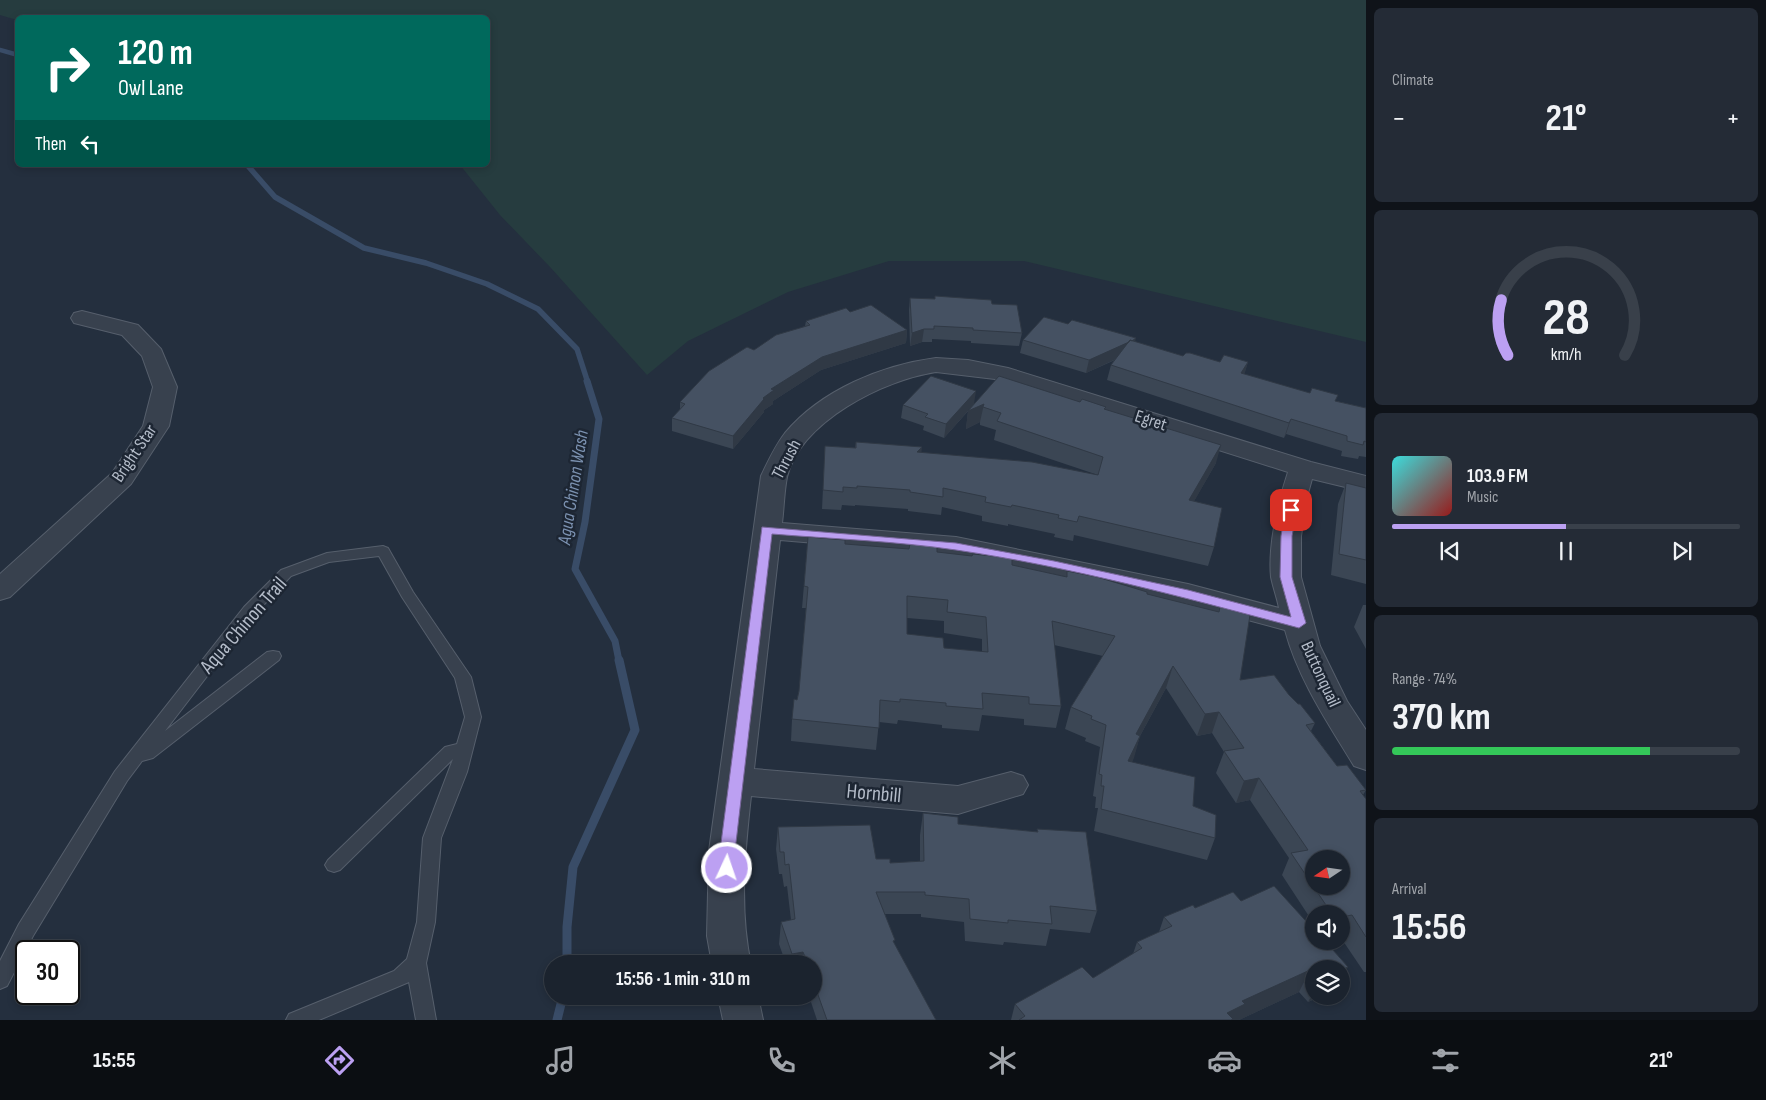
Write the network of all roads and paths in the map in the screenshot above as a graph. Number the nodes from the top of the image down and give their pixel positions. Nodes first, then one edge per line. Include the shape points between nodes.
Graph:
1 (82, 318) dead end
2 (934, 365) joint
3 (1302, 468) junction
4 (1366, 484) edge
5 (766, 530) junction
6 (0, 590) edge
7 (1299, 623) junction
8 (273, 656) dead end
9 (1357, 728) edge
10 (464, 750) junction
11 (136, 756) junction
12 (1366, 758) edge
13 (736, 781) junction
14 (1011, 786) dead end
15 (334, 866) dead end
16 (730, 955) edge
17 (416, 963) junction
18 (0, 980) edge
19 (740, 1005) edge
20 (296, 1020) edge
21 (426, 1020) edge
22 (743, 1020) edge

1 - 6 street, Bright Star via 130,330 153,354 165,387 156,426 122,478
2 - 3 street, Egret via 1000,373
2 - 5 street, Thrush via 899,374 850,394 822,411 794,439 774,476
3 - 4 street, Egret
3 - 7 street, Buttonquail via 1286,536 1286,577
5 - 7 street via 956,546 1188,594
5 - 13 street, Thrush
7 - 9 street, Buttonquail via 1333,705
8 - 11 lane via 147,754
9 - 12 street, Buttonquail
10 - 11 lane, Aqua Chinon Trail via 473,717 463,677 383,552 327,558 286,574 250,611
10 - 15 lane via 451,751
10 - 17 lane, Aqua Chinon Trail via 432,838 426,922
11 - 18 lane, Aqua Chinon Trail via 31,922
13 - 14 street, Hornbill via 958,800
13 - 16 street, Thrush via 727,851 726,936
17 - 20 lane via 401,977
17 - 21 lane, Aqua Chinon Trail
19 - 22 street

